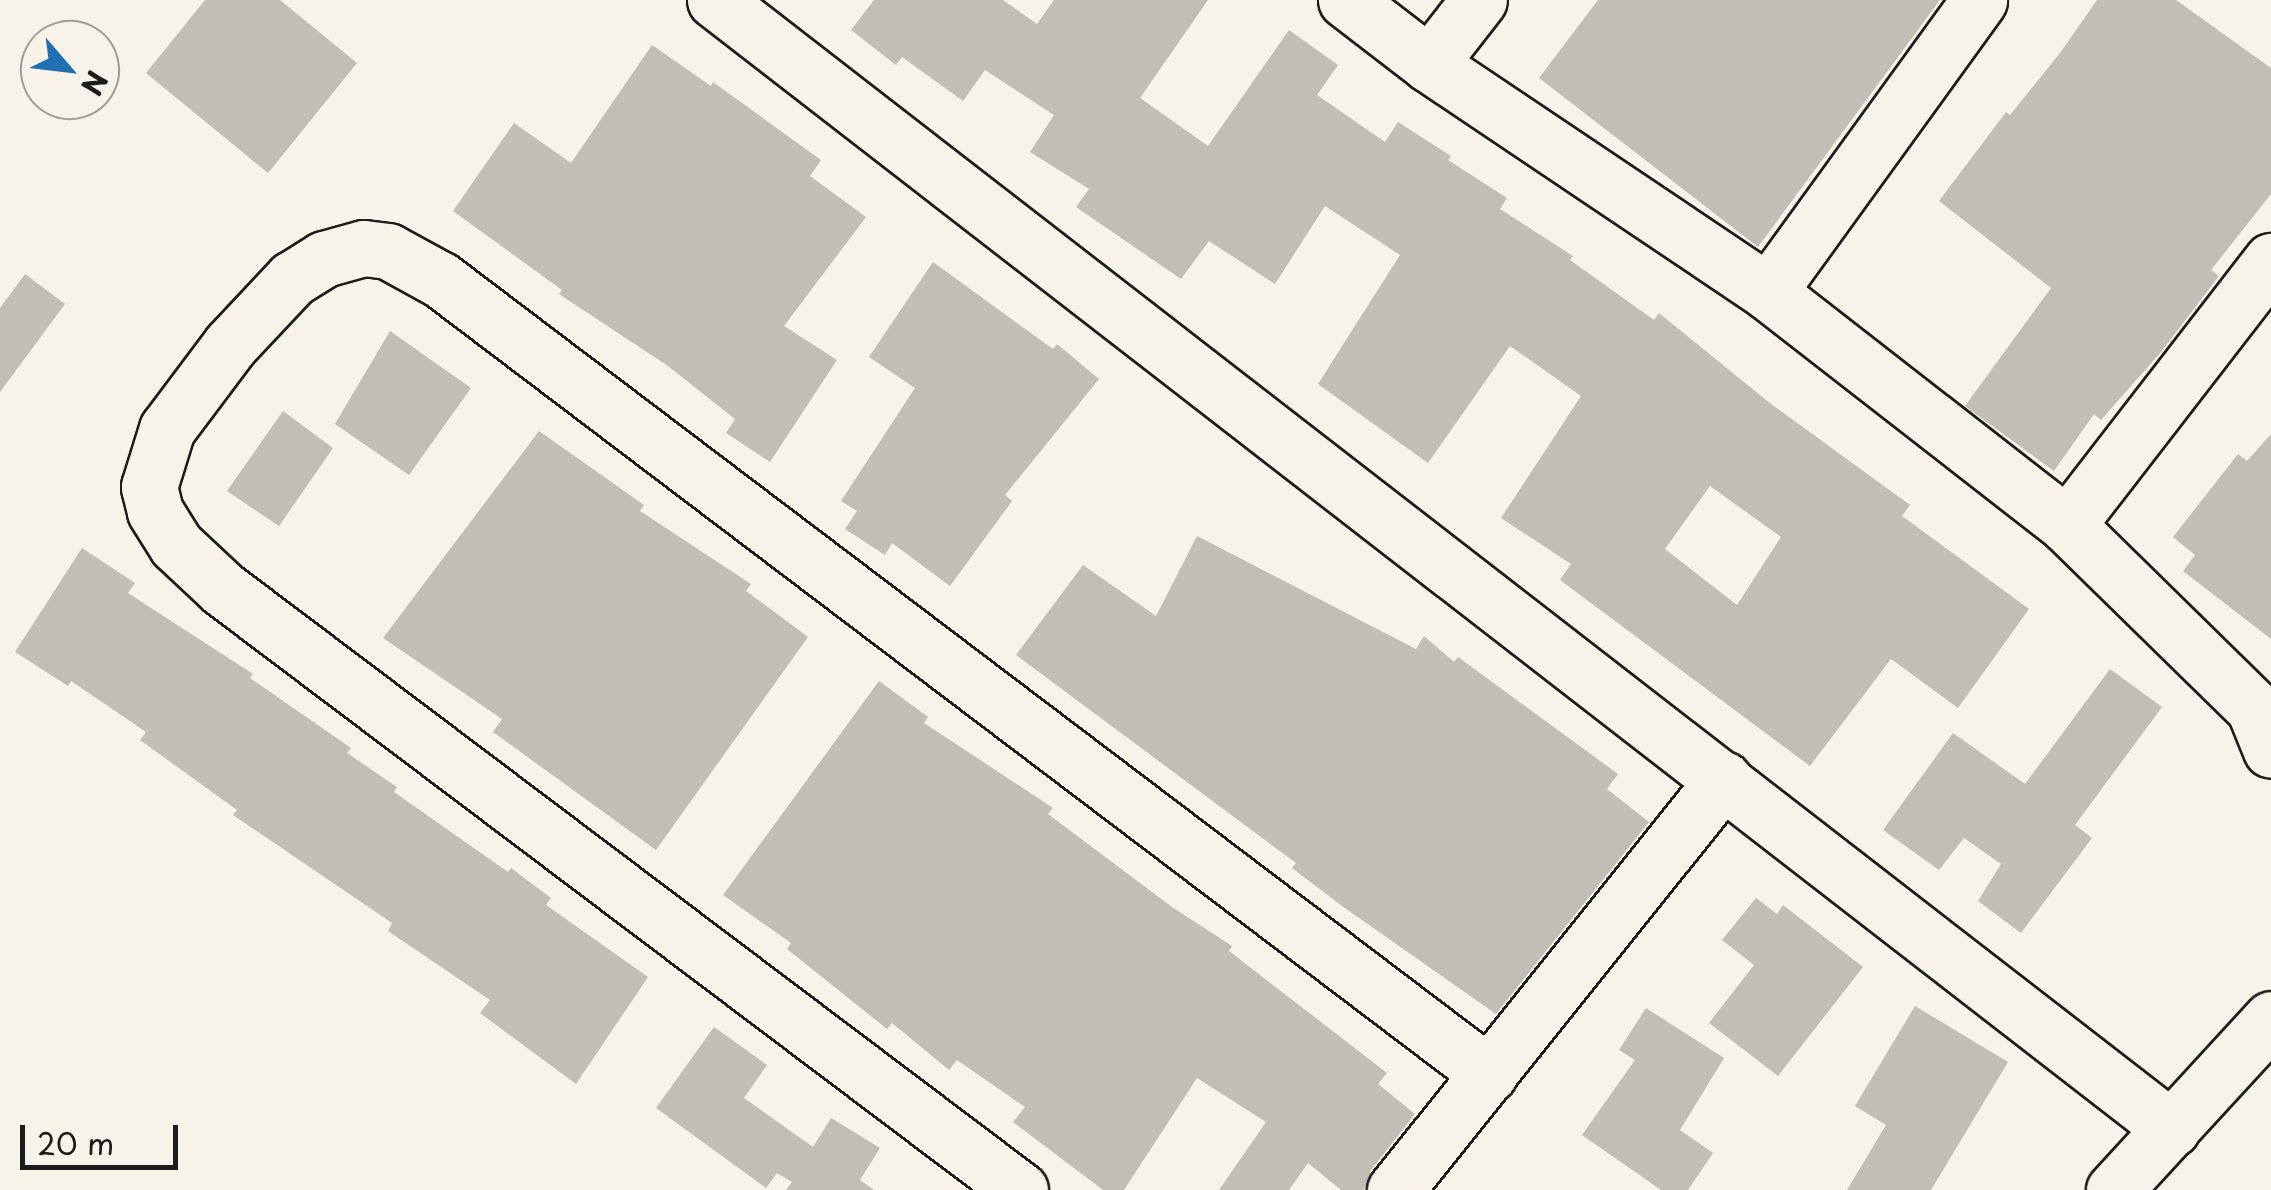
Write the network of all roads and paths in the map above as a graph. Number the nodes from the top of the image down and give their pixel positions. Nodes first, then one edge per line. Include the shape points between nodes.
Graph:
1 (716, 0) edge
2 (1346, 0) edge
3 (1479, 0) edge
4 (1979, 0) edge
5 (1429, 64) junction
6 (2271, 261) edge
7 (1768, 292) junction
8 (2066, 525) junction
9 (2271, 750) edge
10 (1724, 779) junction
11 (2271, 1019) edge
12 (1489, 1074) junction
13 (2172, 1130) junction
14 (1020, 1190) edge
15 (1395, 1190) edge
16 (2114, 1190) edge

1 - 10 street
2 - 5 street
3 - 5 street
4 - 7 street
5 - 7 street
6 - 8 street
7 - 8 street
8 - 9 street via 2254,708
10 - 12 street
10 - 13 street
11 - 13 street
12 - 14 street via 442,280 388,251 364,248 324,259 292,279 167,429 148,487 176,545 223,590
12 - 15 street
13 - 16 street

